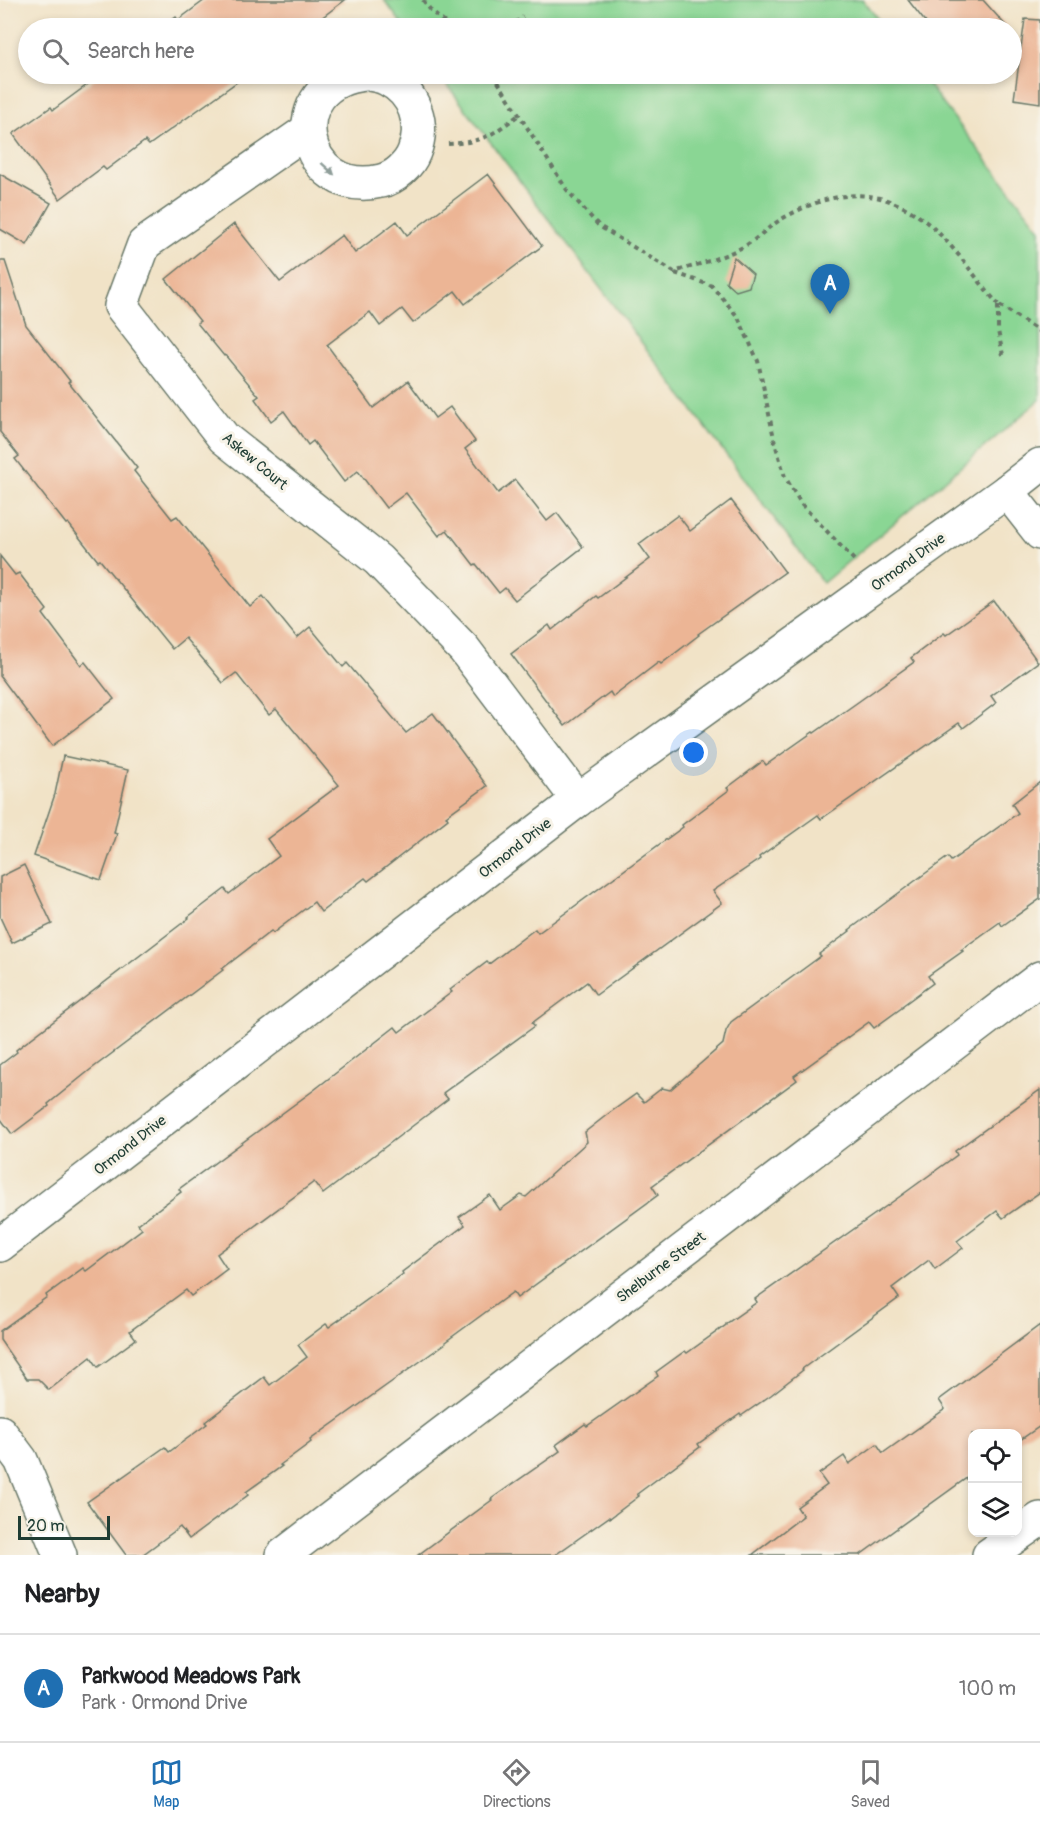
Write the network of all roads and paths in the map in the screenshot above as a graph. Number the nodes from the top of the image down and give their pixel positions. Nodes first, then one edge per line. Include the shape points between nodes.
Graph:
1 (423, 0) edge
2 (439, 18) edge
3 (332, 84) edge
4 (396, 84) edge
5 (500, 84) edge
6 (520, 114) junction
7 (308, 130) junction
8 (418, 139) junction
9 (674, 272) junction
10 (998, 304) junction
11 (1040, 332) edge
12 (1003, 355) dead end
13 (1040, 465) edge
14 (1007, 491) junction
15 (1040, 533) edge
16 (858, 564) dead end
17 (578, 800) junction
18 (1040, 978) edge
19 (0, 1245) edge
20 (0, 1432) edge
21 (1040, 1519) edge
22 (60, 1555) edge
23 (283, 1555) edge
24 (989, 1555) edge

1 - 2 path
3 - 7 street via 311,112
4 - 8 street via 413,103
5 - 6 path
6 - 8 path via 492,135 471,143 440,144
6 - 9 path via 567,190 598,226
7 -> 8 street via 311,148 321,164 334,176 351,183 386,180 412,156
7 - 17 street, Askew Court via 144,244 121,306 224,438 378,560 464,650
9 - 10 path via 745,246 804,208 838,196 867,194 898,204 926,222
9 - 16 path via 712,286 738,317 758,361 785,477 802,505
10 - 11 path
10 - 12 path
13 - 14 street, Ormond Drive
14 - 15 street
14 - 17 street, Ormond Drive
17 - 19 street, Ormond Drive
18 - 23 street, Shelburne Street
20 - 22 street via 21,1460
21 - 24 street

